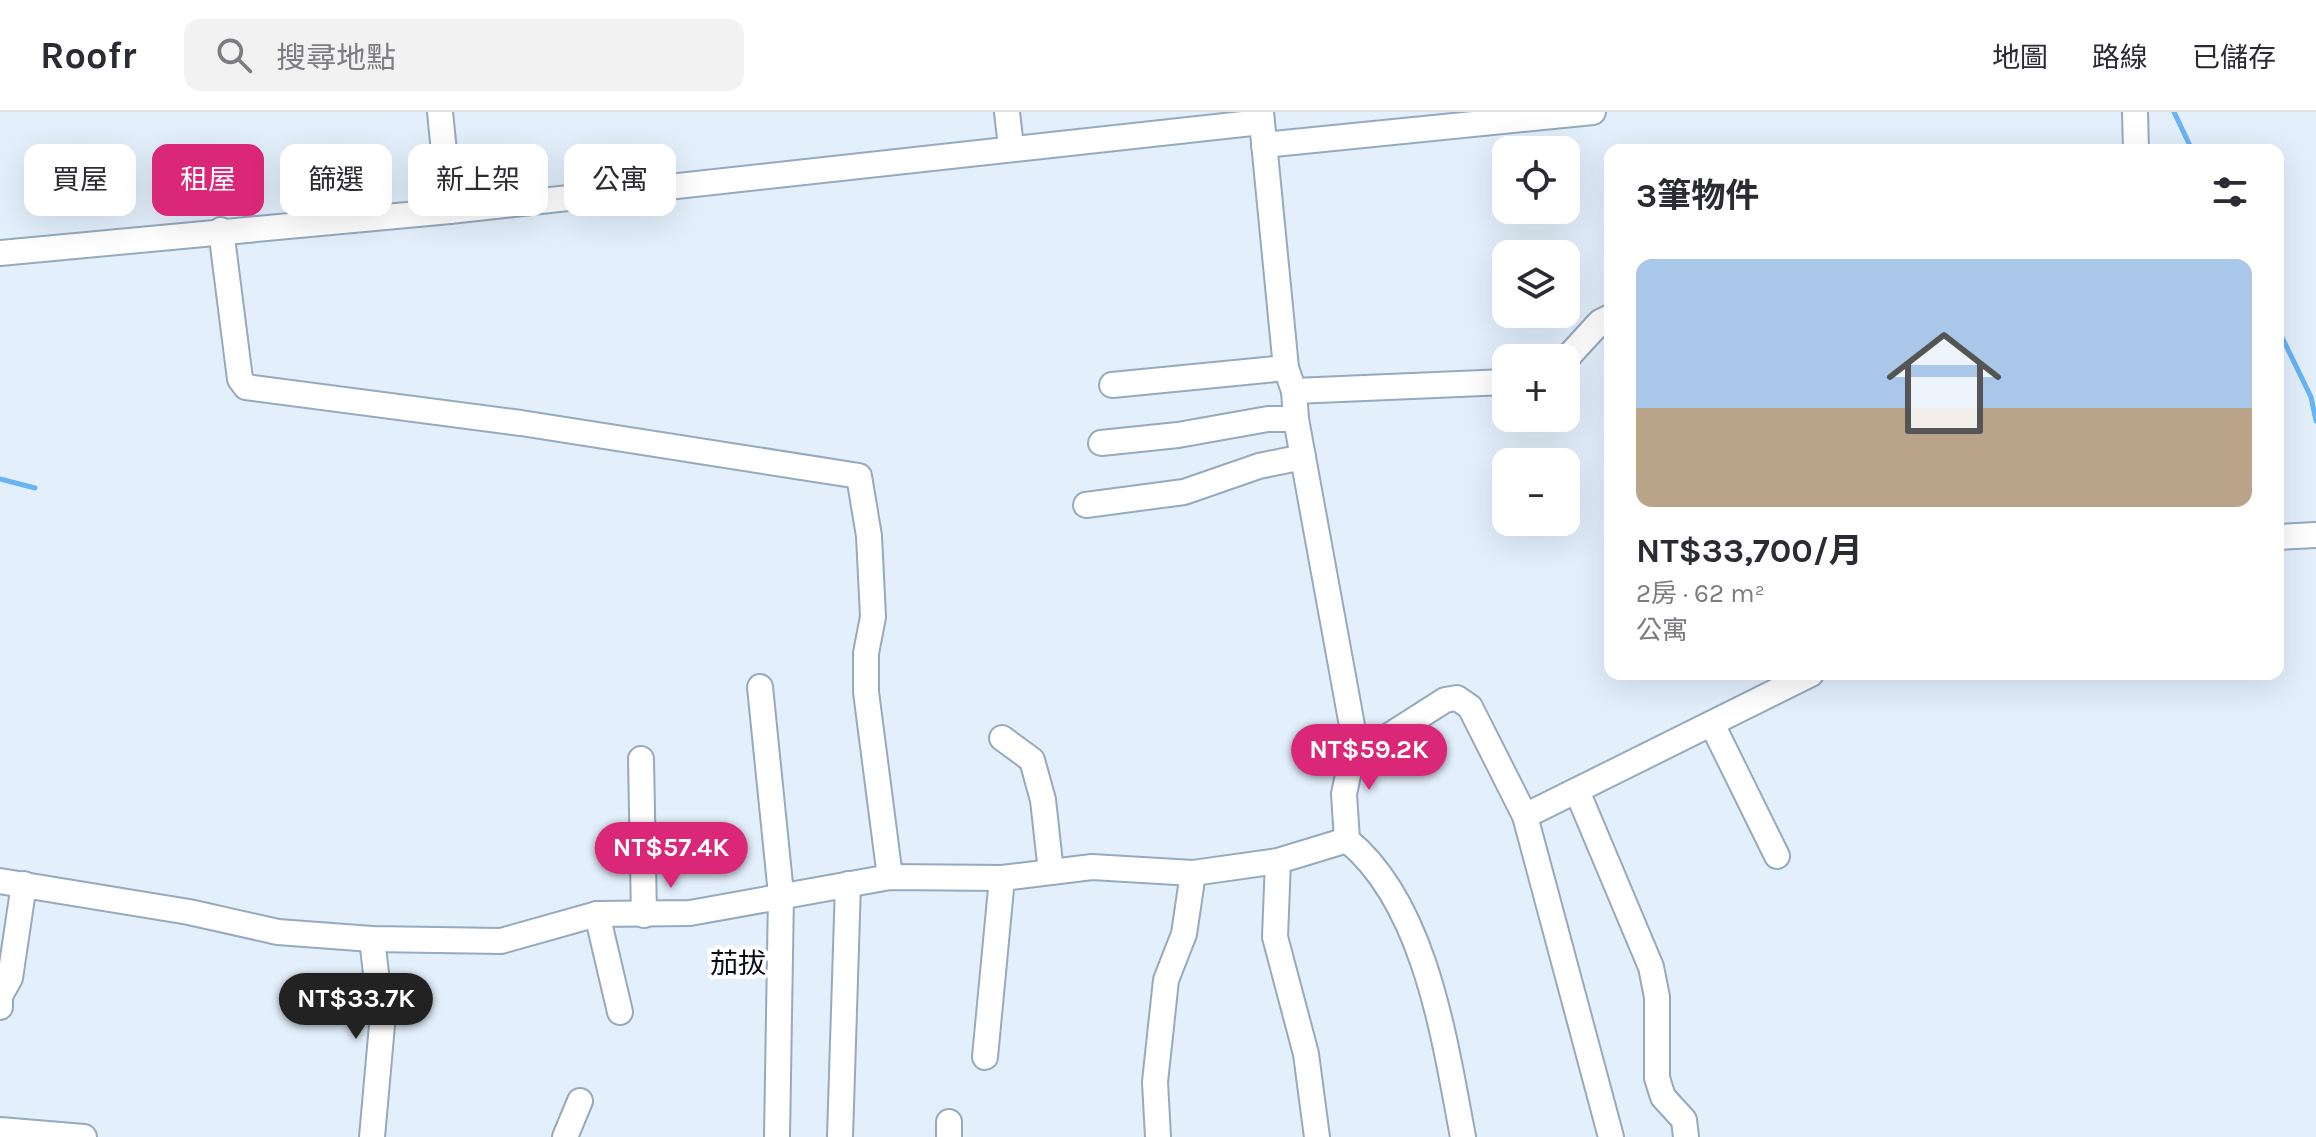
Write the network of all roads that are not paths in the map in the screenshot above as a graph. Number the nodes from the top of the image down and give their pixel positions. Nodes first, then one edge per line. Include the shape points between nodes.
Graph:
1 (440, 112) edge
2 (1007, 112) edge
3 (1593, 112) edge
4 (2135, 112) edge
5 (1262, 126) edge
6 (443, 144) edge
7 (2136, 144) edge
8 (1011, 147) junction
9 (548, 200) edge
10 (408, 214) edge
11 (221, 230) junction
12 (0, 253) edge
13 (1604, 320) edge
14 (1580, 344) edge
15 (1286, 368) junction
16 (1492, 383) edge
17 (1112, 385) dead end
18 (1294, 391) junction
19 (1296, 419) junction
20 (1101, 443) dead end
21 (1303, 457) junction
22 (1086, 505) dead end
23 (2316, 535) edge
24 (2284, 537) edge
25 (1799, 680) edge
26 (760, 687) dead end
27 (1712, 724) junction
28 (1002, 738) dead end
29 (1355, 742) junction
30 (641, 759) dead end
31 (1577, 791) junction
32 (1525, 816) junction
33 (1347, 840) junction
34 (1777, 856) dead end
35 (1278, 861) junction
36 (1051, 872) junction
37 (1193, 873) junction
38 (890, 877) junction
39 (1002, 878) junction
40 (12, 883) edge
41 (848, 884) junction
42 (781, 894) junction
43 (597, 914) junction
44 (644, 915) junction
45 (372, 939) junction
46 (0, 1007) edge
47 (620, 1012) dead end
48 (985, 1057) dead end
49 (580, 1101) dead end
50 (8, 1132) edge
51 (84, 1137) edge
52 (372, 1137) edge
53 (565, 1137) edge
54 (777, 1137) edge
55 (840, 1137) edge
56 (1158, 1137) edge
57 (1317, 1137) edge
58 (1463, 1137) edge
59 (1611, 1137) edge
60 (1686, 1137) edge

1 - 6 street
2 - 8 street
3 - 5 street
4 - 7 street
5 - 8 street
5 - 15 street
8 - 9 street
10 - 11 street
11 - 12 street
11 - 38 street via 240,379 246,387 859,476 869,536 873,617 866,692
13 - 14 street
15 - 17 street
15 - 18 street
16 - 18 street
18 - 19 street
19 - 20 street
19 - 21 street
21 - 22 street via 1184,492
21 - 29 street
23 - 24 street
25 - 27 street
26 - 42 street
27 - 31 street
27 - 34 street
28 - 36 street via 1032,760 1043,800
29 - 32 street via 1387,737 1445,700 1457,698 1470,707
29 - 33 street via 1344,794
30 - 44 street
31 - 32 street
31 - 60 street via 1651,967 1657,997 1657,1078 1663,1097 1684,1120
32 - 59 street
33 - 35 street
33 - 58 street via 1365,854 1419,941
35 - 37 street
35 - 57 street via 1275,937 1306,1054
36 - 37 street via 1092,867
36 - 39 street
37 - 56 street via 1184,934 1166,980 1155,1082
38 - 39 street
38 - 41 street
39 - 48 street
40 - 45 street via 278,932
40 - 46 street via 10,978
41 - 42 street
41 - 55 street
42 - 44 street via 690,913
42 - 54 street
43 - 44 street
43 - 45 street via 501,941
43 - 47 street
45 - 52 street via 382,1025
49 - 53 street
50 - 51 street

